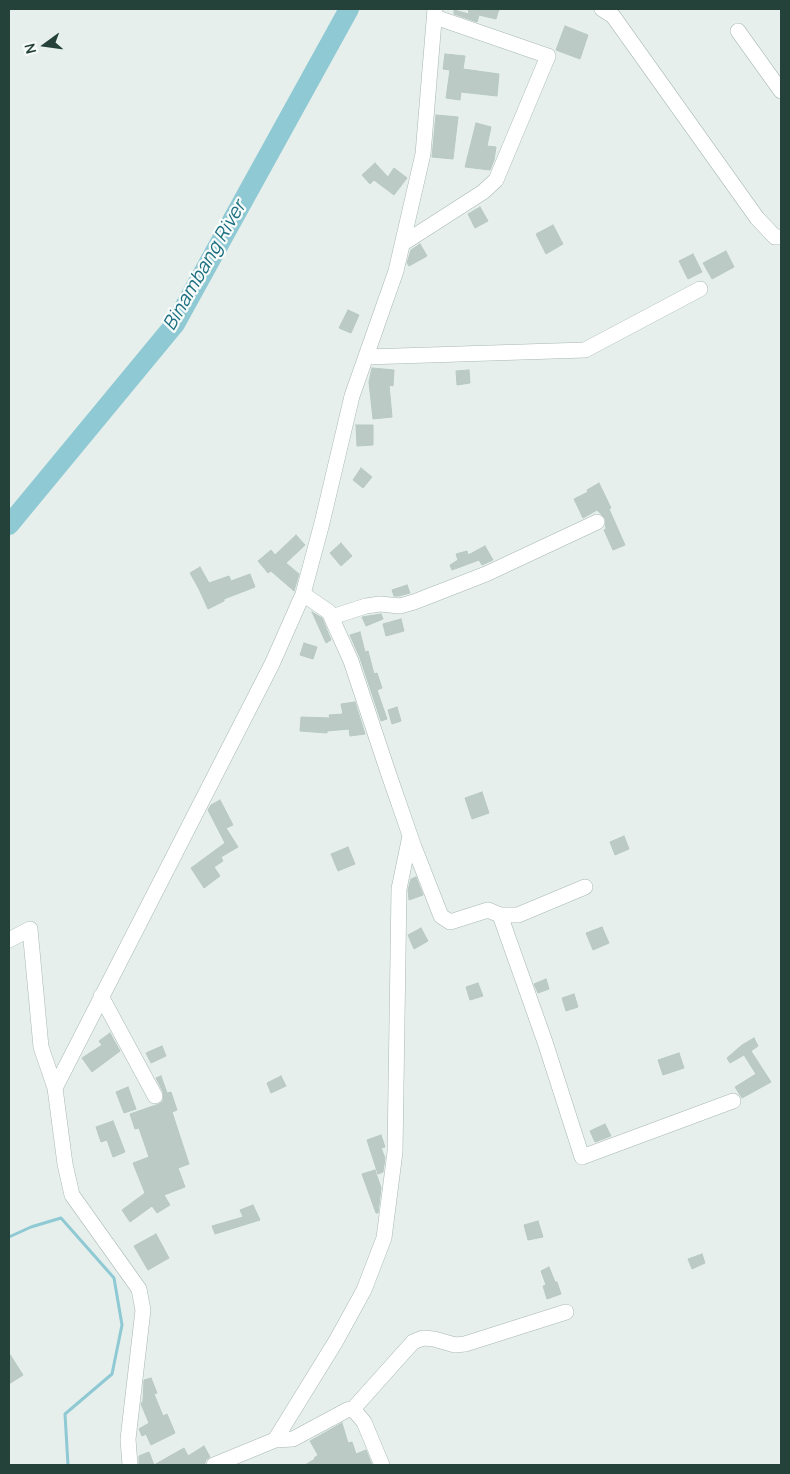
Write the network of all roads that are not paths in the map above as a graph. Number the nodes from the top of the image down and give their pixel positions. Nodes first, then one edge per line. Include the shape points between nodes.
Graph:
1 (602, 9) edge
2 (435, 13) edge
3 (738, 31) dead end
4 (781, 92) edge
5 (781, 237) edge
6 (402, 244) junction
7 (700, 289) dead end
8 (366, 356) junction
9 (597, 522) dead end
10 (303, 594) junction
11 (332, 617) junction
12 (410, 836) junction
13 (585, 887) dead end
14 (500, 915) junction
15 (9, 940) edge
16 (101, 996) junction
17 (55, 1088) junction
18 (155, 1096) dead end
19 (733, 1101) dead end
20 (566, 1312) dead end
21 (353, 1409) junction
22 (275, 1440) junction
23 (130, 1465) edge
24 (214, 1465) edge
25 (382, 1465) edge

1 - 5 street via 613,16 756,218 775,237
2 - 6 street via 423,154
2 - 6 street via 548,56 496,180 483,192
3 - 4 street
6 - 8 street
7 - 8 street via 585,350
8 - 10 street via 352,396
9 - 11 street via 486,574 414,602 400,606 366,606
10 - 11 street
10 - 16 street via 272,664
11 - 12 street via 352,662
12 - 14 street via 441,916 450,922 488,910
12 - 22 street via 399,889 395,1152 384,1238 360,1298
13 - 14 street via 518,914
14 - 19 street via 582,1157
15 - 17 street via 30,929 41,1048
16 - 17 street
16 - 18 street
17 - 23 street via 72,1194 138,1290 143,1310 128,1439
20 - 21 street via 465,1344 454,1345 423,1338 413,1342
21 - 22 street via 293,1439
21 - 25 street via 364,1422
22 - 24 street

